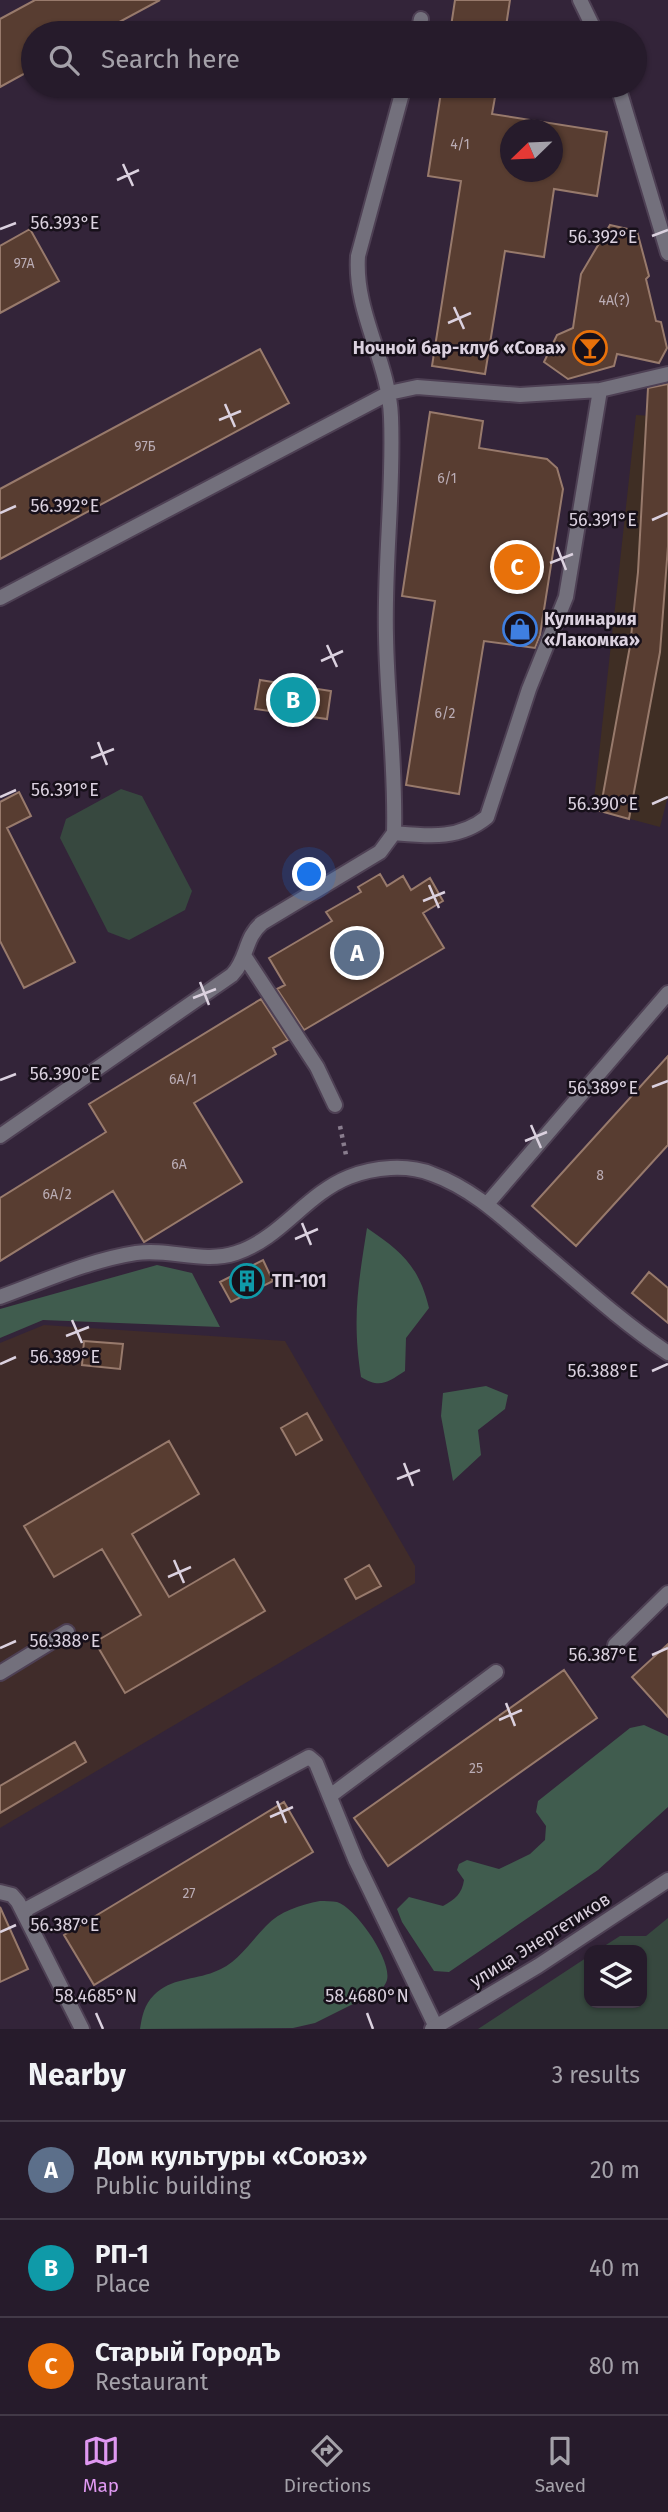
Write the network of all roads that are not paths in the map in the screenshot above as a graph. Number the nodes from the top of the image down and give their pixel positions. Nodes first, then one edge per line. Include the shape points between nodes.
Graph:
1 (580, 0) edge
2 (590, 21) edge
3 (401, 98) edge
4 (622, 98) edge
5 (668, 253) edge
6 (668, 373) edge
7 (600, 390) junction
8 (389, 393) junction
9 (0, 598) edge
10 (394, 833) junction
11 (245, 957) junction
12 (668, 993) edge
13 (335, 1105) road end
14 (0, 1136) edge
15 (487, 1204) junction
16 (0, 1297) edge
17 (666, 1349) edge
18 (668, 1593) edge
19 (67, 1632) dead end
20 (615, 1645) dead end
21 (0, 1672) edge
22 (496, 1672) dead end
23 (330, 1796) junction
24 (668, 1880) edge
25 (0, 1892) edge
26 (23, 1911) junction
27 (434, 2028) edge
28 (82, 2029) edge

1 - 2 street
3 - 8 street via 358,256 356,280
4 - 5 street
6 - 7 street
7 - 8 street via 520,395 416,387
7 - 10 street via 566,597 529,689 487,817 472,830 453,834
8 - 9 street
8 - 10 street via 386,634
10 - 11 street via 380,852 251,932
11 - 13 street via 317,1067
11 - 14 street via 232,975
12 - 15 street
15 - 16 street via 430,1172 386,1168 348,1177 315,1196 267,1237 236,1253 209,1258 136,1253 93,1263
15 - 17 street
18 - 20 street
19 - 21 street
22 - 23 street
23 - 26 street via 313,1759 303,1759
23 - 27 street
24 - 27 street, улица Энергетиков
25 - 26 street via 12,1895
26 - 28 street

